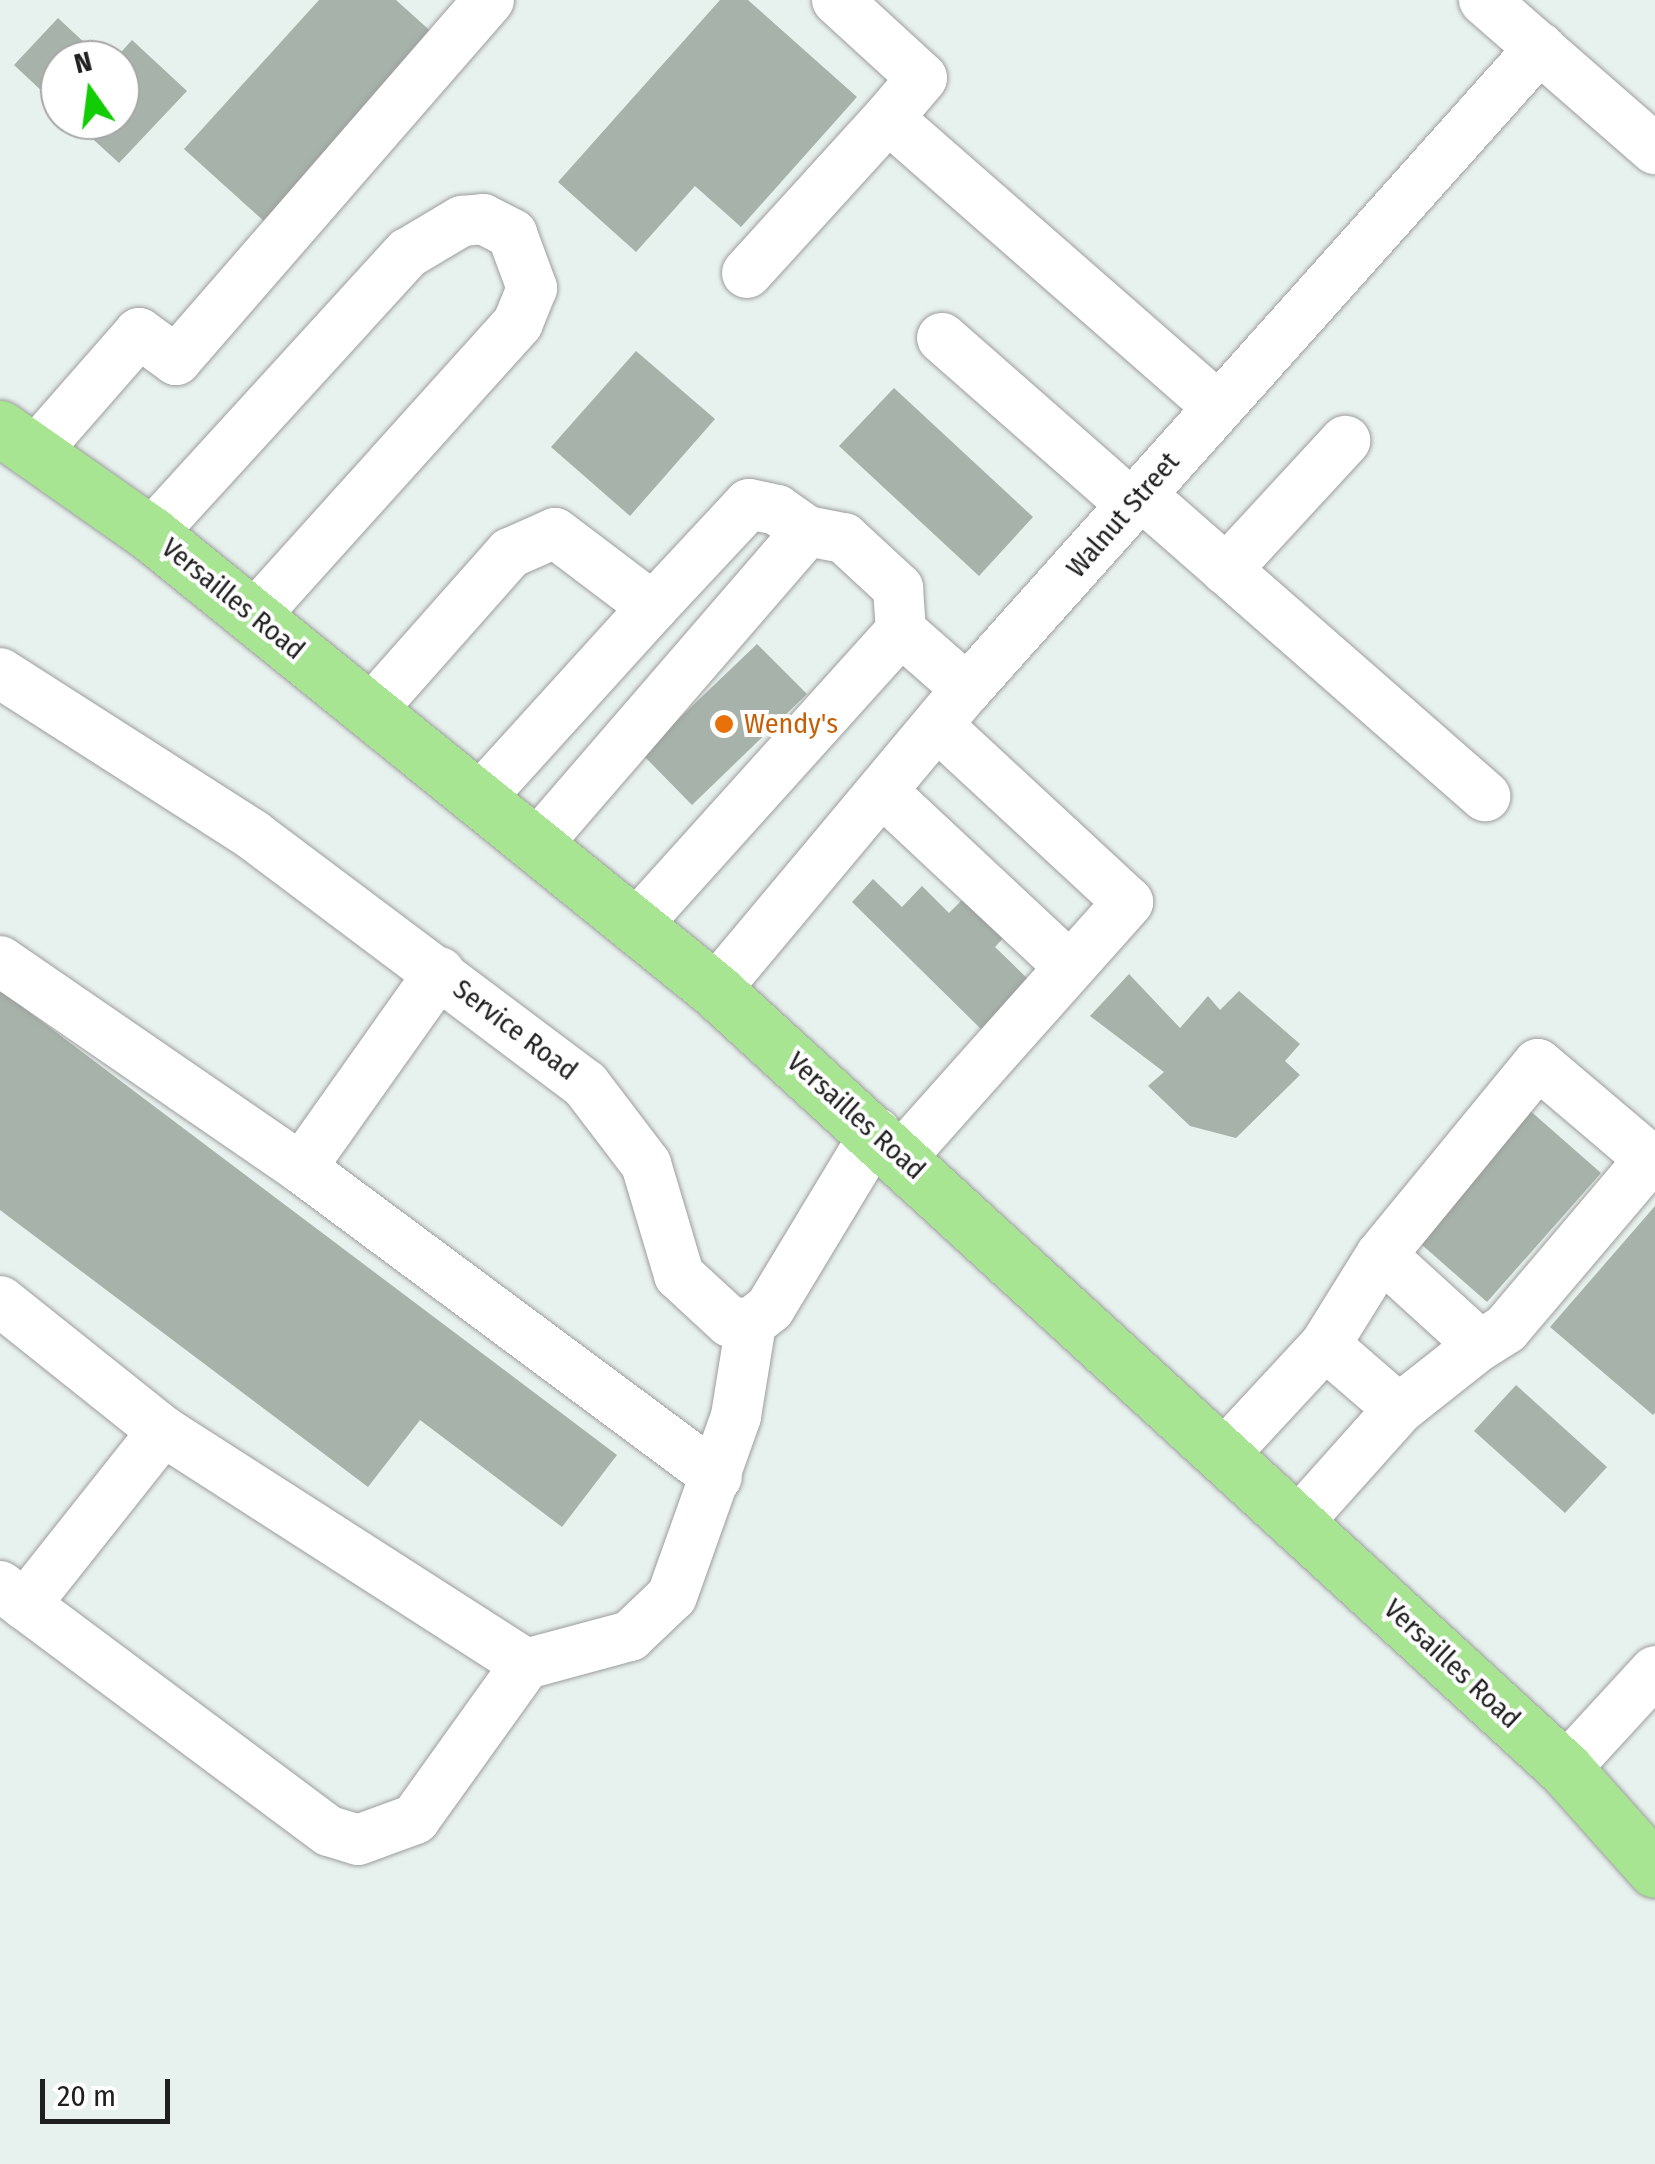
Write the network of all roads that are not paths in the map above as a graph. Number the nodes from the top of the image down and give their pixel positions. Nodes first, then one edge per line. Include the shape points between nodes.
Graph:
1 (489, 0) edge
2 (836, 0) edge
3 (1484, 0) edge
4 (1540, 48) junction
5 (888, 118) junction
6 (1655, 149) edge
7 (747, 273) dead end
8 (942, 338) dead end
9 (1218, 406) junction
10 (18, 440) edge
11 (1344, 441) dead end
12 (1136, 499) junction
13 (807, 532) junction
14 (151, 534) junction
15 (1226, 570) junction
16 (653, 607) junction
17 (254, 616) junction
18 (901, 631) junction
19 (0, 673) edge
20 (953, 708) junction
21 (371, 710) junction
22 (882, 792) junction
23 (1485, 796) dead end
24 (481, 797) junction
25 (537, 844) junction
26 (636, 925) junction
27 (0, 961) edge
28 (1068, 965) junction
29 (440, 972) junction
30 (716, 990) junction
31 (889, 1144) junction
32 (301, 1168) junction
33 (1381, 1255) junction
34 (0, 1301) edge
35 (750, 1322) junction
36 (1325, 1345) junction
37 (1480, 1345) junction
38 (1399, 1408) junction
39 (163, 1432) junction
40 (1224, 1454) junction
41 (717, 1477) junction
42 (1298, 1522) junction
43 (13, 1596) edge
44 (526, 1664) junction
45 (1649, 1687) edge
46 (1565, 1768) junction
47 (1648, 1850) edge

1 - 10 street via 176,360 139,333
2 - 5 street via 922,78
3 - 4 street
4 - 6 street
4 - 9 street, Walnut Street
5 - 7 street
5 - 9 street
8 - 12 street
9 - 12 street, Walnut Street
10 - 14 highway, Versailles Road
11 - 15 street
12 - 15 street
12 - 20 street, Walnut Street
13 - 16 street via 749,504
13 - 18 street via 844,538 898,588
13 - 25 street
14 - 17 highway, Versailles Road
14 - 17 street via 408,253 462,221 483,219 512,234 532,288 518,322
15 - 23 street
16 - 21 street via 555,533 510,553
16 - 24 street
17 - 21 highway, Versailles Road
18 - 20 street
18 - 26 street
19 - 29 street, Service Road via 195,794
20 - 22 street, Walnut Street
20 - 28 street via 1128,902
21 - 24 highway, Versailles Road
22 - 28 street
22 - 30 street, Walnut Street
24 - 25 highway, Versailles Road
25 - 26 highway, Versailles Road
26 - 30 highway, Versailles Road
27 - 32 street
28 - 31 street
29 - 32 street
29 - 35 street, Service Road via 622,1122 646,1164 679,1276 712,1313
30 - 31 highway, Versailles Road
31 - 35 street via 770,1308
31 - 40 highway, Versailles Road
32 - 41 street
33 - 36 street
33 - 37 street
33 - 37 street via 1538,1064 1650,1159 1506,1329
34 - 39 street
35 - 41 street
36 - 38 street
36 - 40 street
37 - 38 street
38 - 42 street
39 - 43 street
39 - 44 street via 500,1655
40 - 42 highway, Versailles Road
41 - 44 street via 672,1596 630,1636
42 - 46 highway, Versailles Road
43 - 44 street via 329,1830 358,1840 415,1819
45 - 46 street
46 - 47 highway, Versailles Road

